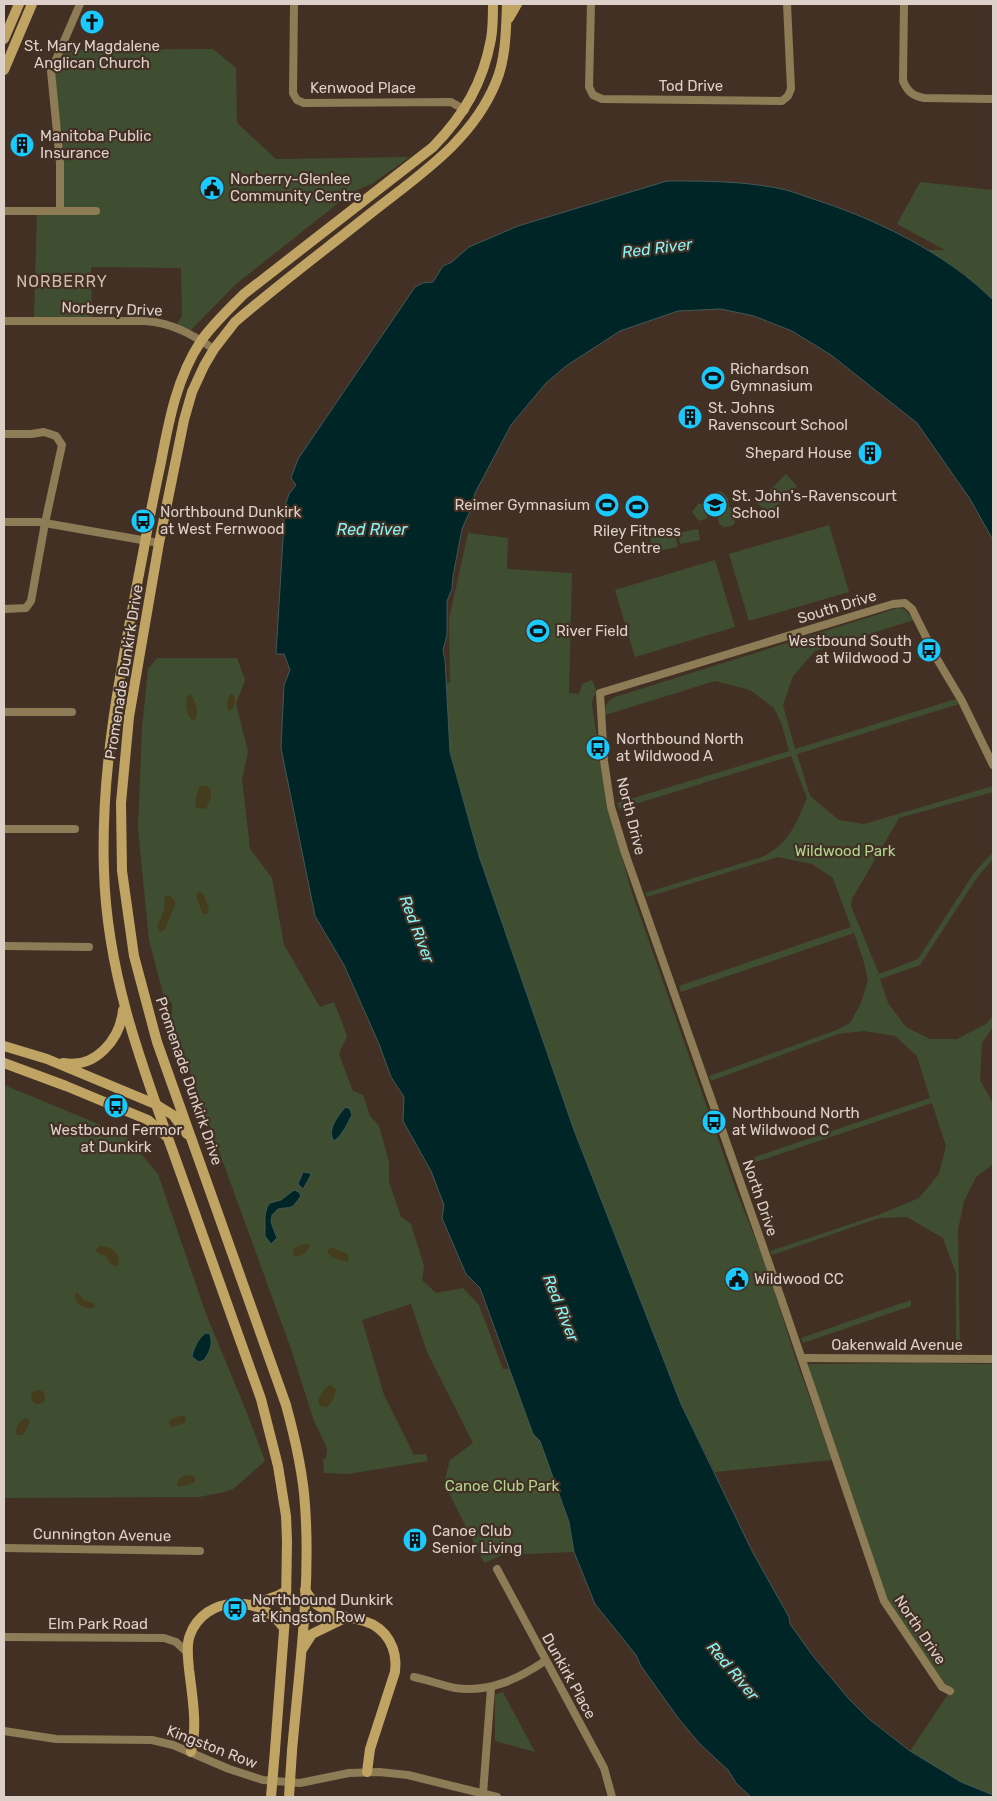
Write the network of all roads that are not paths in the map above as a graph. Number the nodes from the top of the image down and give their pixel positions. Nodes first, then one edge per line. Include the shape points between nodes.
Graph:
1 (19, 4) edge
2 (32, 4) edge
3 (80, 4) edge
4 (294, 4) edge
5 (493, 4) edge
6 (508, 4) edge
7 (517, 4) edge
8 (591, 4) edge
9 (787, 4) edge
10 (904, 4) edge
11 (506, 26) junction
12 (18, 37) junction
13 (4, 38) edge
14 (4, 70) edge
15 (993, 99) edge
16 (464, 110) junction
17 (4, 211) edge
18 (60, 211) junction
19 (96, 211) dead end
20 (4, 321) edge
21 (202, 341) junction
22 (214, 349) junction
23 (4, 434) edge
24 (4, 522) edge
25 (45, 523) junction
26 (145, 541) junction
27 (159, 544) junction
28 (4, 609) edge
29 (600, 693) joint
30 (4, 712) edge
31 (72, 712) dead end
32 (993, 765) edge
33 (104, 809) junction
34 (121, 811) junction
35 (4, 829) edge
36 (75, 829) dead end
37 (4, 946) edge
38 (89, 947) dead end
39 (123, 1004) junction
40 (4, 1046) edge
41 (47, 1059) junction
42 (4, 1063) edge
43 (155, 1104) junction
44 (167, 1136) junction
45 (193, 1140) junction
46 (802, 1358) junction
47 (993, 1359) edge
48 (4, 1548) edge
49 (200, 1550) dead end
50 (497, 1569) dead end
51 (305, 1590) junction
52 (286, 1591) junction
53 (250, 1605) junction
54 (345, 1618) junction
55 (283, 1627) junction
56 (4, 1637) edge
57 (188, 1653) junction
58 (300, 1656) junction
59 (545, 1661) junction
60 (414, 1677) dead end
61 (492, 1688) junction
62 (950, 1691) dead end
63 (4, 1731) edge
64 (191, 1752) junction
65 (367, 1772) junction
66 (483, 1794) junction
67 (271, 1797) edge
68 (289, 1797) edge
69 (497, 1797) edge
70 (612, 1797) edge

1 - 13 main road
2 - 12 main road
3 - 18 street via 51,72 60,163
4 - 16 street, Kenwood Place via 293,93 297,100 304,103 451,102
5 - 16 main road, Promenade Dunkirk Drive via 492,38 482,76
6 - 11 main road, Promenade Dunkirk Drive
7 - 11 main road
8 - 9 street, Tod Drive via 589,87 593,95 602,99 782,100 791,89
10 - 15 street via 904,81 909,92 924,98
11 - 22 main road, Promenade Dunkirk Drive via 506,41 496,81 480,113 462,138 235,322
12 - 13 street
12 - 14 main road
16 - 21 main road, Promenade Dunkirk Drive via 433,147 244,294
17 - 18 street
18 - 19 street
20 - 21 street, Norberry Drive via 145,320 178,327
21 - 22 street, Norberry Drive
21 - 26 main road, Promenade Dunkirk Drive via 179,386 171,413
22 - 27 main road, Promenade Dunkirk Drive via 189,401
23 - 25 street via 44,432 56,436 62,445
24 - 25 street
25 - 26 street
25 - 28 street via 31,600 26,608
26 - 27 street
26 - 33 main road, Promenade Dunkirk Drive via 113,714
27 - 34 main road, Promenade Dunkirk Drive via 129,717
29 - 32 street, South Drive via 905,603 917,617
29 - 46 street, North Drive via 604,761 625,853
30 - 31 street
33 - 34 main road
33 - 39 main road, Promenade Dunkirk Drive via 105,884 114,961
34 - 45 main road, Promenade Dunkirk Drive via 122,871 134,956 157,1042
35 - 36 street
37 - 38 street
39 - 41 main road via 118,1030 111,1043 95,1058 73,1064
39 - 43 main road, Promenade Dunkirk Drive
40 - 41 main road
41 - 43 main road
42 - 44 main road via 148,1120
43 - 44 main road, Promenade Dunkirk Drive
43 - 45 main road via 173,1115
44 - 52 main road, Promenade Dunkirk Drive via 267,1419 286,1516
45 - 51 main road, Promenade Dunkirk Drive via 292,1424 305,1504
46 - 47 street, Oakenwald Avenue
46 - 62 street, North Drive via 884,1601 942,1687
48 - 49 street, Cunnington Avenue
50 - 59 street, Dunkirk Place
51 - 54 main road via 318,1606
51 - 58 main road, Promenade Dunkirk Drive
52 - 53 main road
52 - 55 main road, Promenade Dunkirk Drive
53 - 55 main road via 274,1617
53 - 57 main road via 234,1602 209,1610 198,1620 189,1637
54 - 58 main road via 312,1634
54 - 65 main road via 366,1621 382,1630 395,1654 395,1672 370,1749
55 - 67 main road, Promenade Dunkirk Drive, bridge
56 - 57 street, Elm Park Road via 164,1638 176,1642
57 - 64 main road via 194,1732
58 - 68 main road, Promenade Dunkirk Drive, bridge
59 - 61 street
59 - 70 street, Dunkirk Place via 604,1768
60 - 61 street via 456,1688
61 - 66 street
63 - 64 street, Kingston Row via 56,1739 152,1740
64 - 65 street, Kingston Row via 229,1770 263,1780 300,1783
65 - 66 street, Kingston Row via 408,1776
66 - 69 street, Kingston Row

